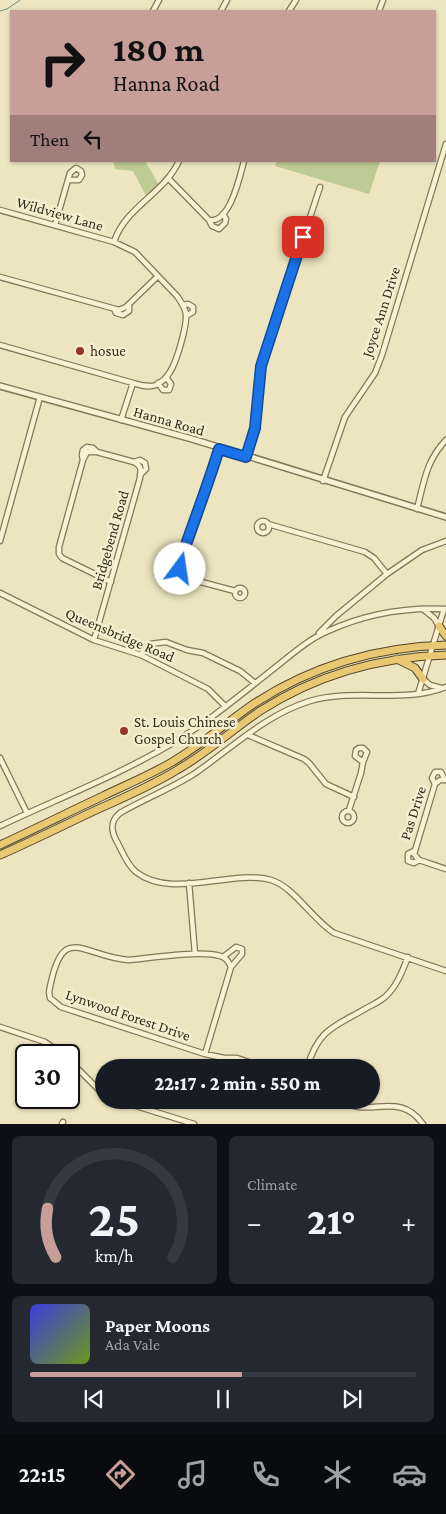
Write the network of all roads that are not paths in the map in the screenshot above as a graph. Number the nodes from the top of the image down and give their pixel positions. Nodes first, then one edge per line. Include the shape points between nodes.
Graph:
1 (446, 144) edge
2 (177, 162) edge
3 (244, 162) edge
4 (168, 178) junction
5 (68, 180) dead end
6 (320, 188) dead end
7 (0, 210) edge
8 (223, 214) junction
9 (209, 220) junction
10 (55, 226) junction
11 (114, 242) junction
12 (158, 276) junction
13 (0, 277) edge
14 (183, 305) junction
15 (186, 316) junction
16 (0, 345) edge
17 (166, 377) junction
18 (133, 383) junction
19 (158, 383) junction
20 (0, 386) edge
21 (40, 398) junction
22 (121, 420) junction
23 (446, 440) edge
24 (219, 449) junction
25 (97, 452) junction
26 (246, 457) junction
27 (84, 460) junction
28 (323, 480) junction
29 (417, 509) junction
30 (446, 517) edge
31 (268, 524) dead end
32 (0, 541) edge
33 (446, 541) edge
34 (179, 566) junction
35 (387, 574) junction
36 (188, 578) junction
37 (111, 582) junction
38 (235, 591) dead end
39 (0, 592) edge
40 (423, 609) junction
41 (445, 609) edge
42 (439, 626) junction
43 (446, 636) edge
44 (315, 638) junction
45 (94, 640) junction
46 (446, 645) edge
47 (433, 646) junction
48 (141, 655) junction
49 (446, 655) edge
50 (430, 656) junction
51 (397, 659) junction
52 (423, 679) junction
53 (255, 683) junction
54 (444, 687) edge
55 (418, 694) junction
56 (225, 706) junction
57 (248, 734) junction
58 (0, 758) edge
59 (363, 762) dead end
60 (444, 780) edge
61 (435, 784) junction
62 (354, 797) junction
63 (349, 810) dead end
64 (28, 813) junction
65 (0, 826) edge
66 (0, 845) edge
67 (415, 853) junction
68 (0, 856) edge
69 (419, 860) junction
70 (446, 869) edge
71 (189, 883) junction
72 (195, 954) junction
73 (223, 957) junction
74 (408, 957) junction
75 (231, 967) junction
76 (446, 971) edge
77 (0, 1027) edge
78 (48, 1044) edge
79 (204, 1054) junction
80 (240, 1059) edge
81 (310, 1059) edge
82 (80, 1071) edge
83 (95, 1086) edge
84 (380, 1106) edge
85 (146, 1109) edge
86 (194, 1124) edge
87 (423, 1124) edge

1 - 28 street, Joyce Ann Drive via 382,355 345,417
2 - 4 street
3 - 8 street
4 - 9 street
4 - 11 street via 132,212
5 - 10 street
6 - 26 street via 263,359 255,428
7 - 10 street, Wildview Lane
8 - 9 street via 218,220
8 - 9 street via 225,223 219,229
10 - 11 street, Wildview Lane
11 - 12 street, Wildview Lane via 135,252
12 - 13 street via 122,309
12 - 14 street, Wildview Lane
14 - 15 street
14 - 15 street via 193,307 193,312
15 - 17 street via 184,332
16 - 18 street
17 - 19 street
17 - 19 street via 171,384 169,390 163,390
18 - 19 street via 150,386
18 - 22 street
20 - 21 street, Hanna Road
21 - 22 street, Hanna Road
21 - 32 street
22 - 24 street, Hanna Road
23 - 29 street via 429,462
24 - 26 street, Hanna Road
24 - 34 street
25 - 27 street, Bridgebend Road via 87,452
25 - 27 street via 87,447 83,450
25 - 37 street, Bridgebend Road via 134,462 141,468
26 - 28 street, Hanna Road
27 - 37 street via 59,554
28 - 29 street, Hanna Road
29 - 30 street, Hanna Road
31 - 35 street via 365,552
33 - 35 street via 422,550
34 - 36 street
34 - 36 street via 172,571 174,579
35 - 44 street
36 - 38 street
37 - 45 street, Bridgebend Road
39 - 45 street, Queensbridge Road
40 - 41 street
40 - 42 street
40 - 44 street via 401,609 357,620
41 - 42 street
42 - 43 highway
42 - 47 street
44 - 53 street
45 - 48 street, Queensbridge Road
46 - 47 highway
47 - 50 street
47 - 66 highway via 364,656 300,678 256,703 158,770
48 - 53 street via 150,644 166,642 207,654 240,671
48 - 56 street, Queensbridge Road via 208,689
49 - 50 highway
50 - 51 highway
50 - 52 street
51 - 52 highway via 415,668
51 - 68 highway via 337,674 290,694 170,774
52 - 54 street via 430,686
52 - 55 street
53 - 56 street
54 - 55 street
55 - 57 street via 349,694 319,699 288,710
56 - 64 street via 191,732 144,759
57 - 62 street via 304,759 326,784
57 - 71 street via 182,781 120,813 113,820 113,832 136,872 162,882
58 - 64 street
59 - 62 street
60 - 61 street, Pas Drive
60 - 61 street via 441,772 435,772 432,778
61 - 67 street, Pas Drive
62 - 63 street
64 - 65 street
67 - 69 street
67 - 69 street via 408,854 407,859 411,863
69 - 70 street
71 - 72 street
71 - 74 street via 252,878 272,880 334,933
72 - 73 street, Lynwood Forest Drive
72 - 79 street, Lynwood Forest Drive via 128,960 72,947 60,955 49,992 50,998 61,1007
73 - 75 street
73 - 75 street, Lynwood Forest Drive via 236,947 242,949 242,954
74 - 76 street
74 - 81 street via 400,979 386,996 328,1030 313,1048
75 - 79 street, Lynwood Forest Drive
77 - 78 street
79 - 80 street, Lynwood Forest Drive
82 - 83 street
84 - 87 street via 407,1109
85 - 86 street

